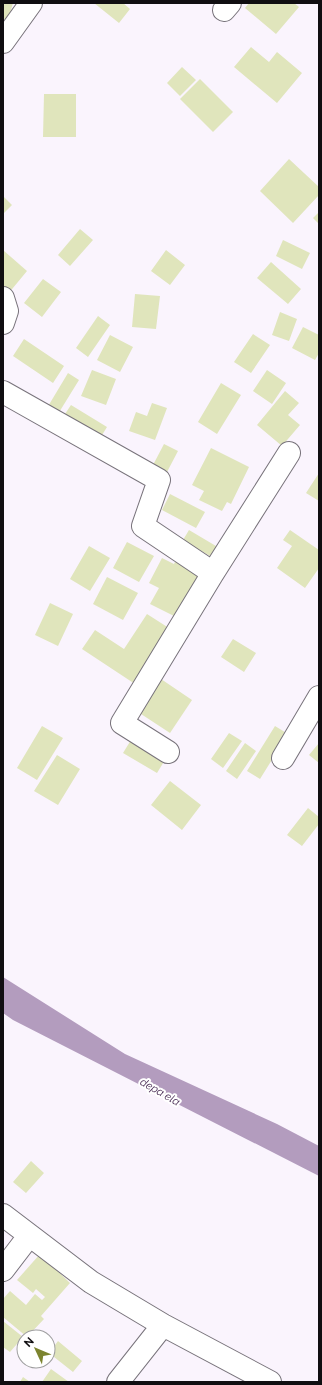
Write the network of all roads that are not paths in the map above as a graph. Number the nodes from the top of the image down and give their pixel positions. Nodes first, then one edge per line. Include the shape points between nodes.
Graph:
1 (31, 3) edge
2 (3, 42) edge
3 (3, 298) edge
4 (3, 323) edge
5 (3, 392) edge
6 (289, 453) dead end
7 (214, 572) junction
8 (319, 697) edge
9 (168, 752) dead end
10 (283, 758) dead end
11 (3, 1215) edge
12 (29, 1236) junction
13 (3, 1270) edge
14 (163, 1325) junction
15 (118, 1382) edge
16 (270, 1382) edge

1 - 2 street
3 - 4 street via 7,311
5 - 7 street via 159,480 143,526
6 - 7 street
7 - 9 street via 122,722
8 - 10 street
11 - 12 street
12 - 13 street
12 - 14 street via 91,1282
14 - 15 street
14 - 16 street

